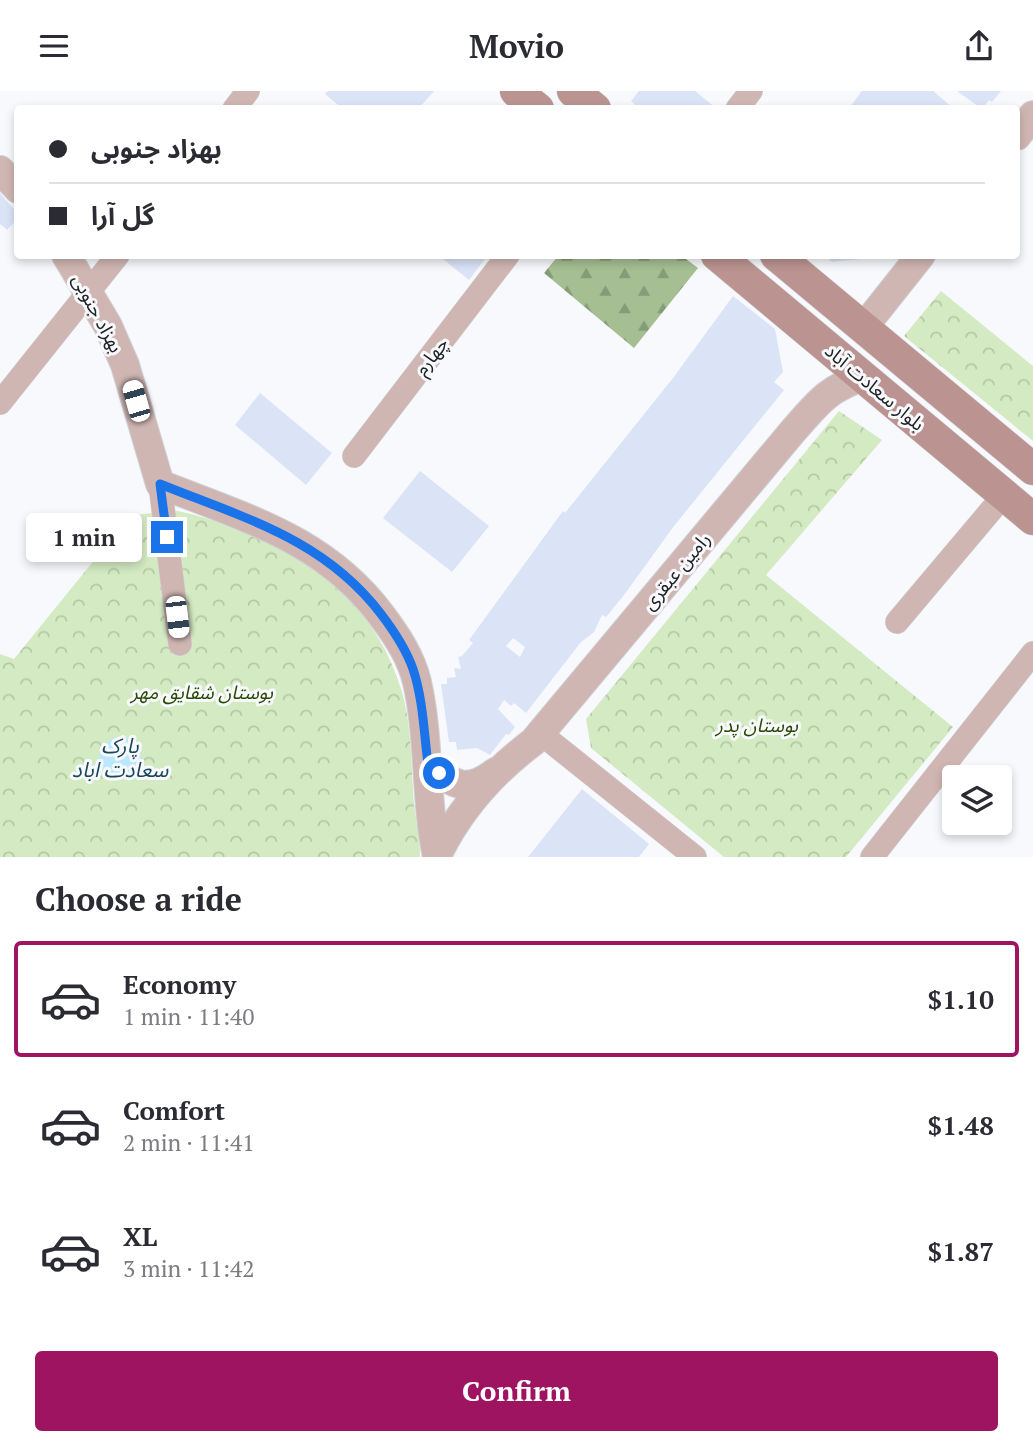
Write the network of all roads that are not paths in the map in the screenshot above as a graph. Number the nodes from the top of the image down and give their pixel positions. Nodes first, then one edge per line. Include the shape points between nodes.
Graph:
1 (248, 91) edge
2 (516, 91) edge
3 (573, 91) edge
4 (751, 91) edge
5 (237, 105) edge
6 (533, 105) edge
7 (590, 105) edge
8 (740, 105) edge
9 (1033, 115) edge
10 (1020, 132) edge
11 (0, 170) edge
12 (14, 185) edge
13 (68, 259) edge
14 (115, 259) edge
15 (505, 259) edge
16 (722, 259) edge
17 (781, 259) edge
18 (918, 259) edge
19 (89, 293) junction
20 (863, 328) junction
21 (834, 352) junction
22 (863, 377) junction
23 (820, 401) junction
24 (0, 403) edge
25 (355, 456) dead end
26 (1033, 470) edge
27 (160, 484) junction
28 (1004, 495) junction
29 (1033, 519) edge
30 (897, 622) dead end
31 (180, 644) dead end
32 (1033, 653) edge
33 (537, 737) junction
34 (428, 764) junction
35 (500, 768) junction
36 (437, 857) edge
37 (695, 857) edge
38 (872, 857) edge

1 - 5 street
2 - 6 main road
3 - 7 main road
4 - 8 street
9 - 10 street
11 - 12 street
13 - 19 street, بهزاد جنوبی
14 - 19 street
15 - 25 street, چهارم
16 - 21 main road, بلوار سعادت آباد
17 - 20 main road, بلوار سعادت آباد
18 - 20 street
19 - 24 street
19 - 27 street, بهزاد جنوبی via 125,365
20 - 26 main road, بلوار سعادت آباد
21 - 22 main road, بلوار سعادت آباد
21 - 23 street, رامین عبقری
22 - 23 street, رامین عبقری via 840,385
22 - 28 main road, بلوار سعادت آباد
23 - 33 street, رامین عبقری
27 - 31 street
27 - 34 street via 292,538 353,581 408,656 417,683
28 - 29 main road, بلوار سعادت آباد
28 - 30 street
32 - 38 street
33 - 35 street, رامین عبقری
33 - 36 street, رامین عبقری via 465,837
33 - 37 street
34 - 35 street via 447,780 472,786
34 - 36 street
35 - 36 street, رامین عبقری via 449,829

